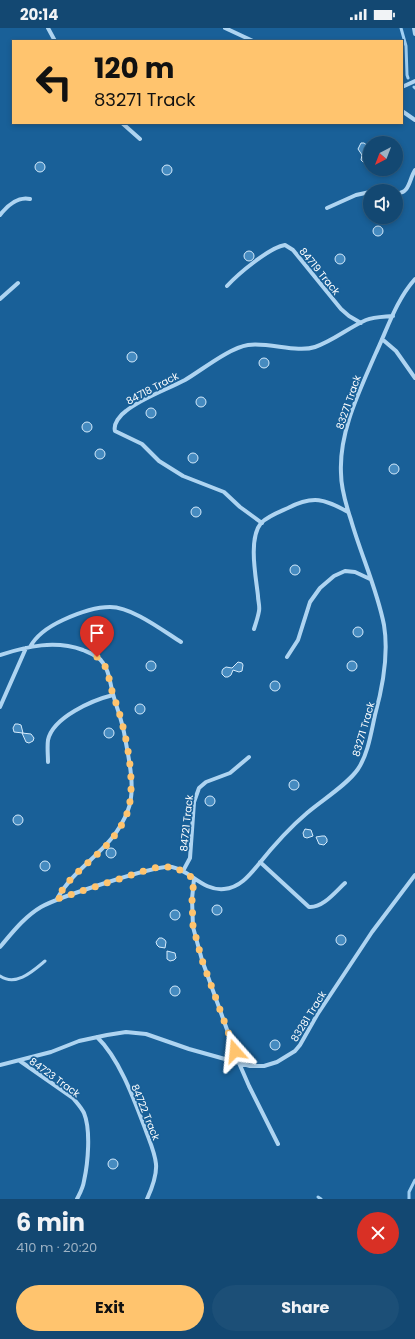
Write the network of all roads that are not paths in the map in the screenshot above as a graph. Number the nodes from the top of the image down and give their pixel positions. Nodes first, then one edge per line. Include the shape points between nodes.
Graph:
1 (48, 28) edge
2 (225, 28) edge
3 (414, 28) edge
4 (415, 34) edge
5 (54, 40) edge
6 (251, 40) edge
7 (415, 81) edge
8 (403, 87) edge
9 (403, 112) edge
10 (415, 120) edge
11 (123, 124) edge
12 (140, 140) dead end
13 (415, 170) edge
14 (403, 192) edge
15 (363, 194) edge
16 (30, 199) dead end
17 (327, 208) dead end
18 (0, 215) edge
19 (415, 279) edge
20 (18, 283) dead end
21 (227, 286) dead end
22 (0, 299) edge
23 (393, 316) junction
24 (361, 323) junction
25 (382, 339) junction
26 (415, 378) edge
27 (348, 512) junction
28 (262, 523) junction
29 (370, 579) junction
30 (254, 629) dead end
31 (181, 642) dead end
32 (28, 647) junction
33 (0, 655) edge
34 (287, 656) dead end
35 (113, 694) junction
36 (0, 707) edge
37 (249, 757) dead end
38 (48, 762) dead end
39 (260, 862) junction
40 (183, 871) junction
41 (415, 875) edge
42 (194, 879) junction
43 (345, 883) dead end
44 (57, 899) junction
45 (0, 947) edge
46 (45, 961) dead end
47 (0, 976) edge
48 (97, 1037) junction
49 (20, 1061) junction
50 (239, 1063) junction
51 (0, 1065) edge
52 (278, 1144) dead end
53 (77, 1199) edge
54 (147, 1199) edge

1 - 5 street
2 - 6 street
3 - 4 street
7 - 8 street
9 - 10 street
11 - 12 street
13 - 14 street
15 - 17 street
16 - 18 street via 19,199
19 - 23 street, 83271 Track
20 - 22 street
21 - 24 street, 84719 Track via 248,267 276,248 285,245 293,250 341,309
23 - 24 street, 84718 Track via 379,317
23 - 25 street, 83271 Track
24 - 28 street, 84718 Track via 309,348 261,344 242,346 130,408 120,416 114,427 115,431 142,444 166,466 183,476 224,492
25 - 26 street via 396,352
25 - 27 street, 83271 Track via 360,390 346,432 341,475
27 - 28 street via 324,500 311,500 297,503
27 - 29 street, 83271 Track
28 - 30 street via 255,541 259,610
29 - 34 street via 356,572 345,571 320,588 310,602 298,640
29 - 39 street, 83271 Track via 384,625 386,652 380,697 365,755 357,771 290,828
31 - 32 street via 133,614 111,607 91,609 58,622 39,634
32 - 33 street
32 - 35 street via 64,645 97,657 107,668
32 - 36 street
35 - 38 street via 94,700 60,722 48,739
35 - 44 street via 123,726 130,765 131,796 128,809 112,839 76,874
37 - 40 street, 84721 Track via 230,773 206,782 199,788 194,802 190,858
39 - 42 street, 83271 Track via 246,879 224,889 209,888
39 - 43 street via 309,907 320,905
40 - 42 street, 83271 Track
40 - 44 street, 83271 Track via 172,867 153,868
41 - 50 street, 83281 Track via 376,927 295,1051 277,1062 264,1066
42 - 50 street via 194,933
44 - 45 street, 83271 Track via 26,918
46 - 47 lane via 19,978 7,980
48 - 49 street, 83281 Track
48 - 50 street, 83281 Track via 126,1032 142,1033
48 - 54 street, 84722 Track via 116,1063 154,1153 156,1172
49 - 51 street, 83281 Track
49 - 53 street, 84723 Track via 73,1098 84,1114 87,1131 86,1170
50 - 52 street

